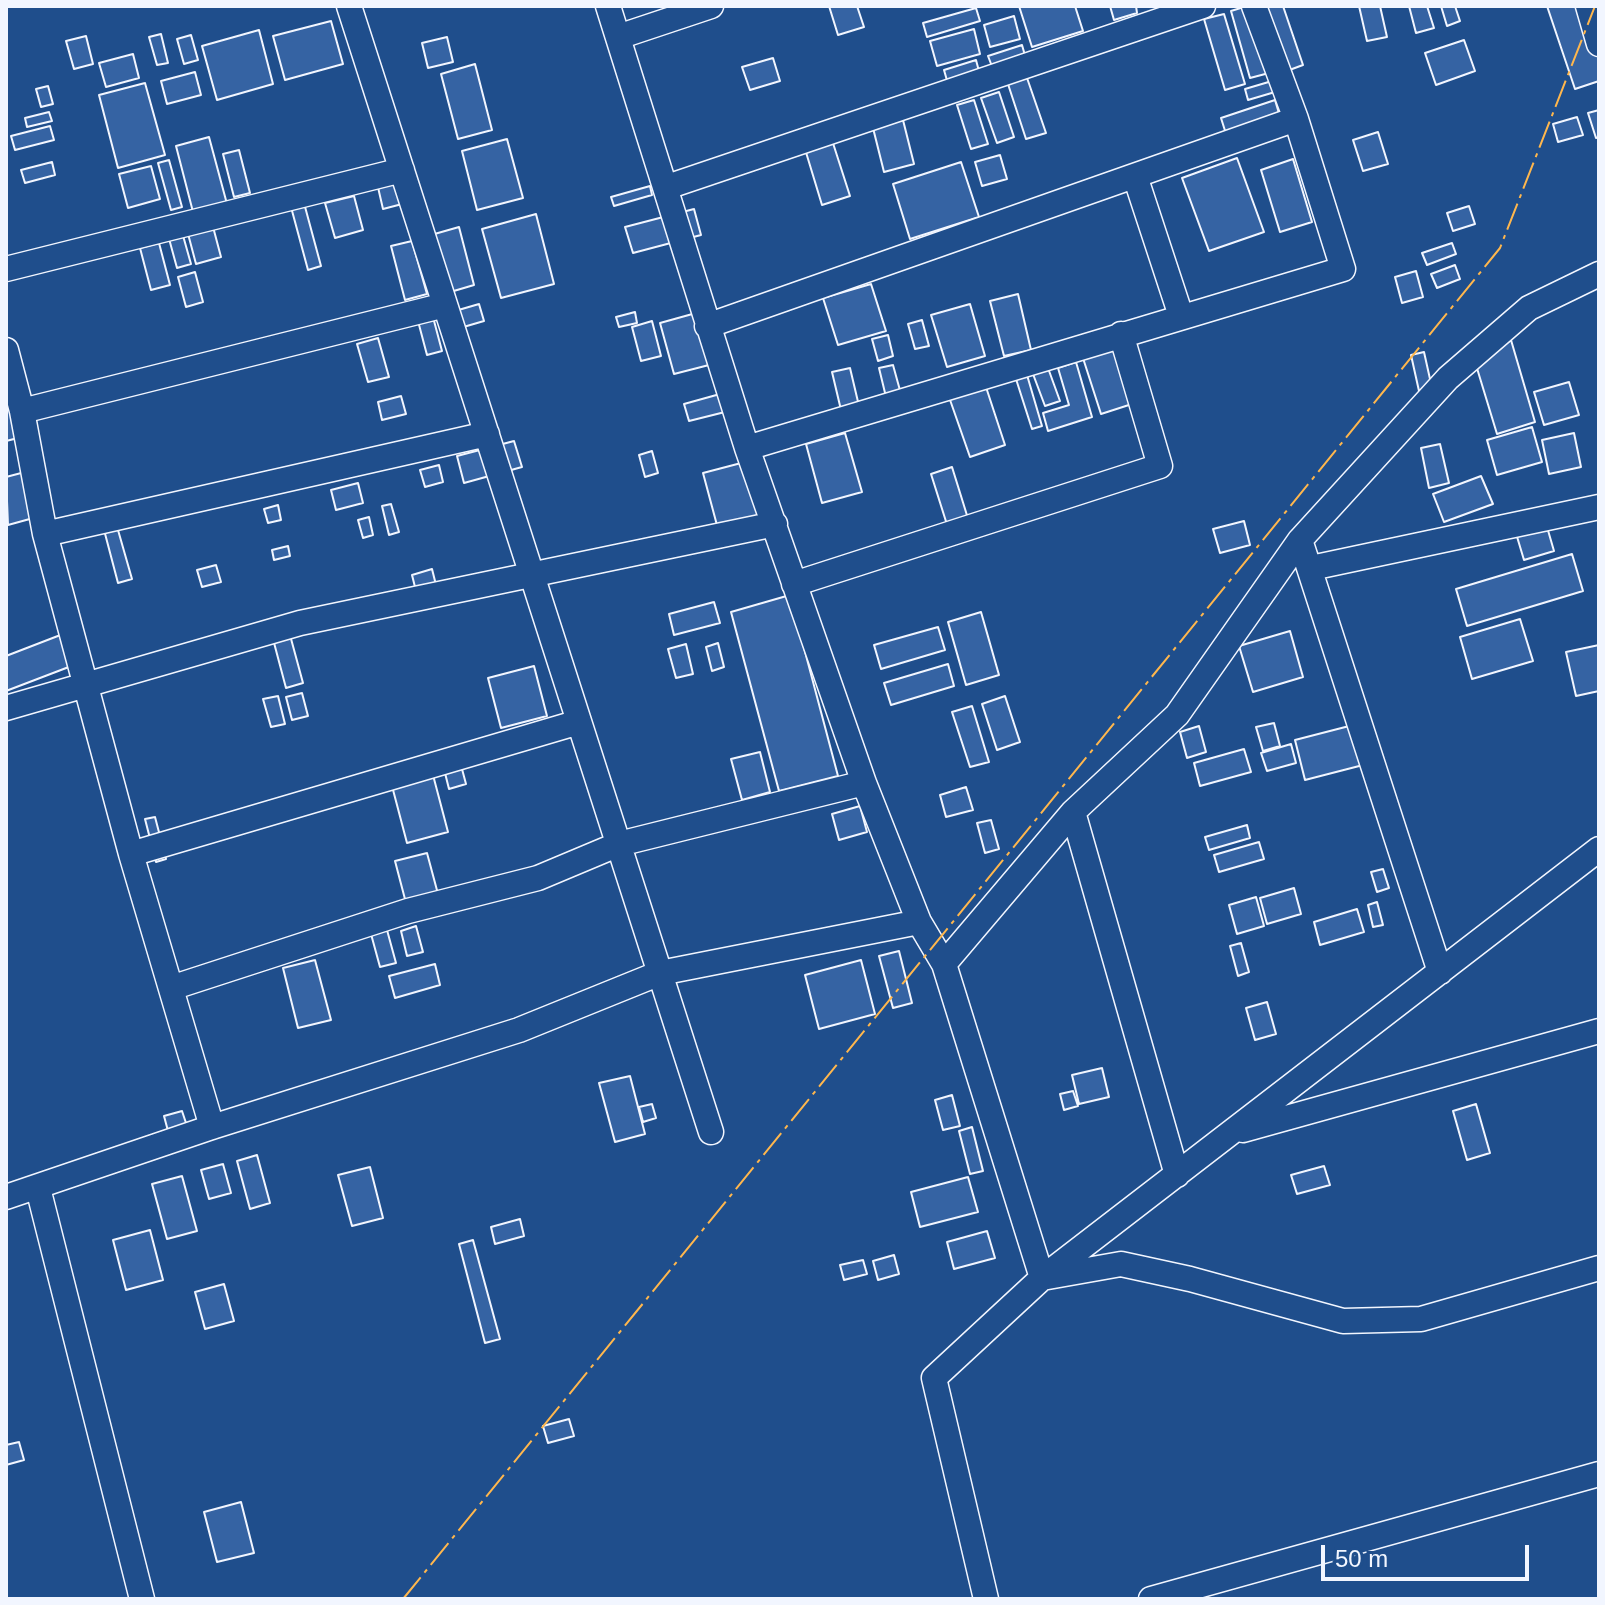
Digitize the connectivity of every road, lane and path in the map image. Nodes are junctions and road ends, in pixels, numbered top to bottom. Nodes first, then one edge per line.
1 (349, 6) edge
2 (608, 6) edge
3 (711, 6) edge
4 (1203, 6) edge
5 (1254, 6) edge
6 (1588, 6) edge
7 (618, 37) junction
8 (1599, 44) edge
9 (1296, 119) junction
10 (402, 170) junction
11 (1135, 176) junction
12 (667, 187) junction
13 (6, 269) edge
14 (1599, 274) edge
15 (445, 305) junction
16 (1181, 316) junction
17 (707, 326) junction
18 (1121, 334) junction
19 (6, 350) edge
20 (22, 411) junction
21 (487, 434) junction
22 (747, 448) junction
23 (1599, 507) edge
24 (775, 524) junction
25 (45, 534) junction
26 (1300, 540) junction
27 (1311, 568) junction
28 (531, 577) junction
29 (794, 584) junction
30 (87, 682) junction
31 (6, 708) edge
32 (579, 722) junction
33 (864, 783) junction
34 (1073, 812) junction
35 (619, 844) junction
36 (1599, 849) edge
37 (131, 854) junction
38 (919, 922) junction
39 (944, 964) junction
40 (1440, 972) junction
41 (660, 973) junction
42 (171, 988) junction
43 (1599, 1031) edge
44 (212, 1127) junction
45 (711, 1132) dead end
46 (1232, 1133) junction
47 (1177, 1175) junction
48 (38, 1188) junction
49 (6, 1197) edge
50 (1599, 1268) edge
51 (1042, 1278) junction
52 (1599, 1474) edge
53 (142, 1599) edge
54 (986, 1599) edge
55 (1151, 1599) edge

1 - 10 street
2 - 7 street
3 - 7 street
4 - 12 street
5 - 9 street
6 - 8 street
7 - 12 street
9 - 11 street
9 - 16 street
10 - 13 street
10 - 15 street
11 - 16 street
11 - 17 street
12 - 17 street
14 - 26 street
15 - 20 street
15 - 21 street
16 - 18 street
17 - 22 street
18 - 22 street
18 - 29 street
19 - 20 street
20 - 25 street
21 - 25 street
21 - 28 street
22 - 24 street
23 - 27 street
24 - 28 street
24 - 29 street
25 - 30 street
26 - 27 street
26 - 34 street
27 - 40 street
28 - 30 street
28 - 32 street
29 - 33 street
30 - 31 street
30 - 37 street
32 - 35 street
32 - 37 street
33 - 35 street
33 - 38 street
34 - 39 street
34 - 47 street
35 - 41 street
35 - 42 street
36 - 40 street
37 - 42 street
38 - 39 street
38 - 41 street
39 - 51 street
40 - 46 street
41 - 44 street
41 - 45 street
42 - 44 street
43 - 46 street
44 - 48 street
46 - 47 street
47 - 51 street
48 - 49 street
48 - 53 street
50 - 51 street
51 - 54 street
52 - 55 street

